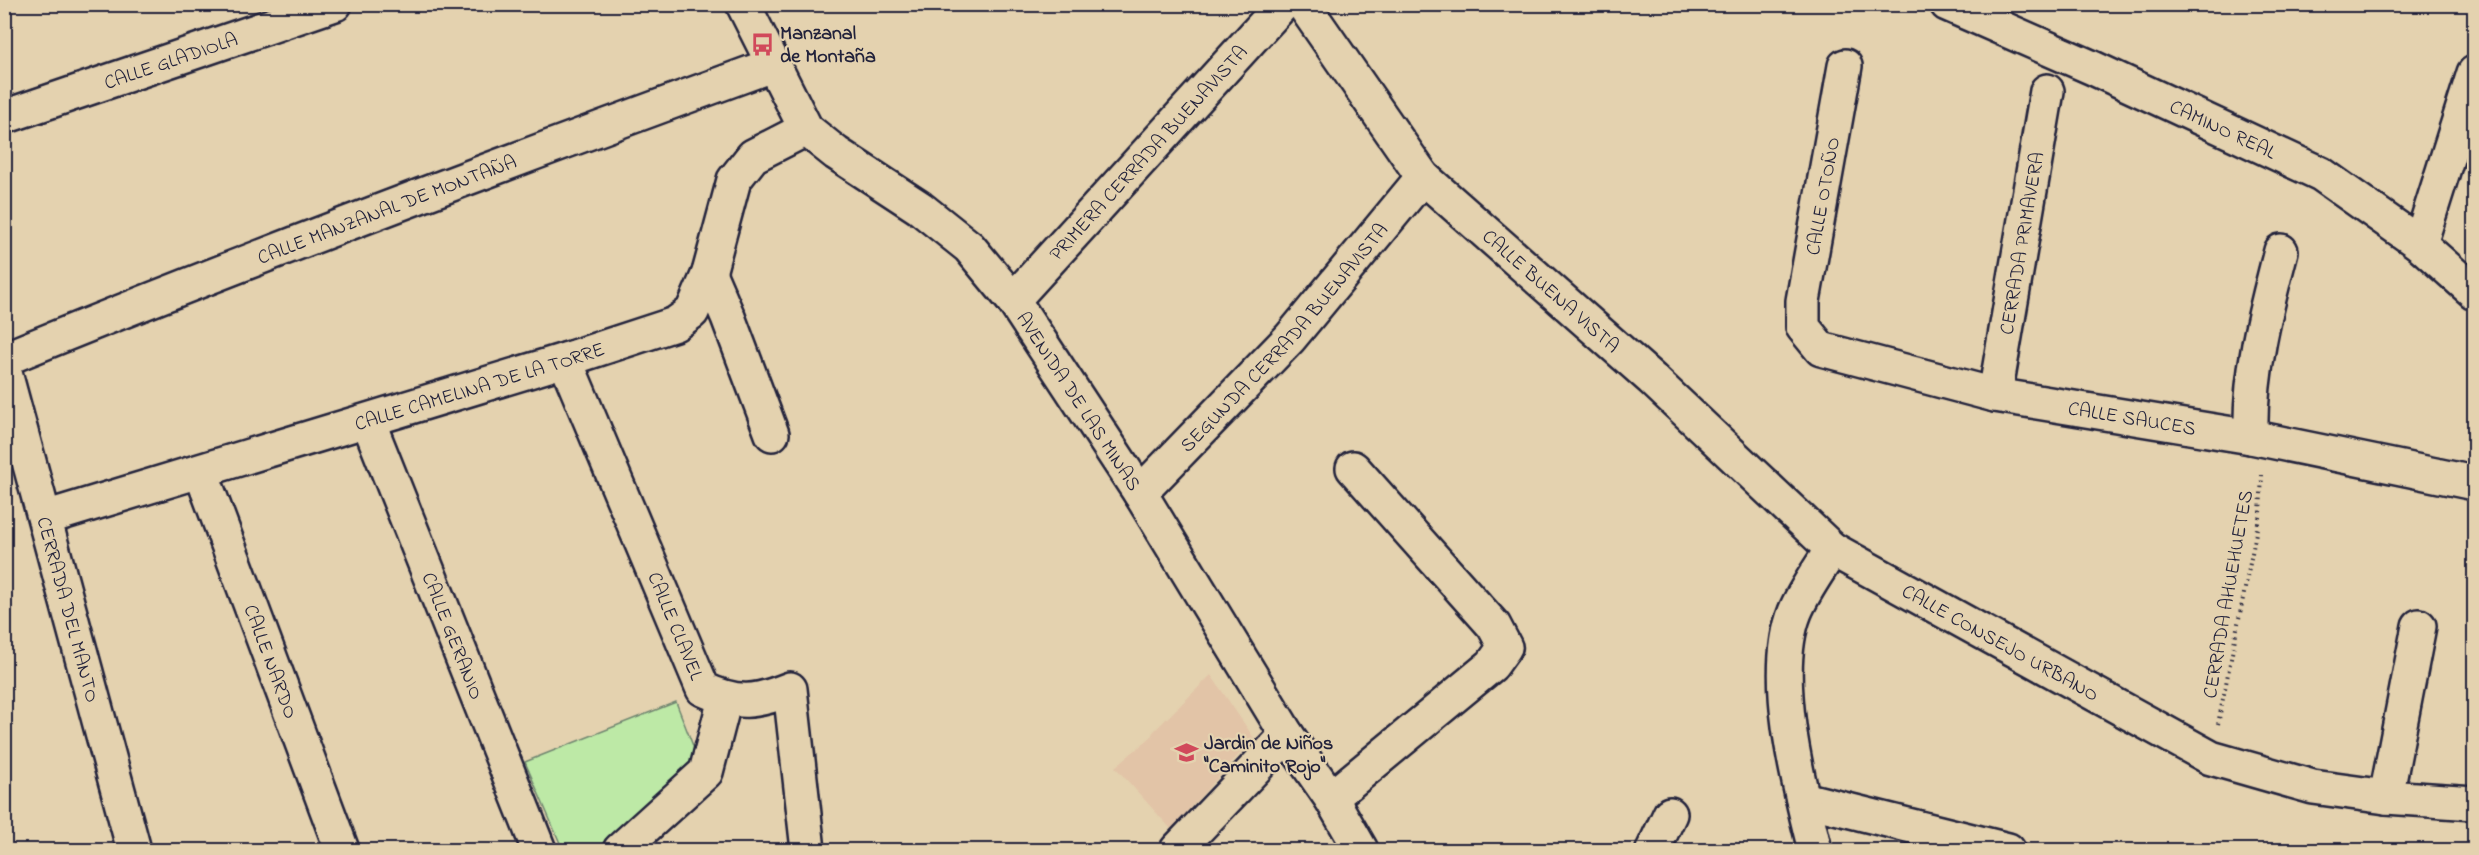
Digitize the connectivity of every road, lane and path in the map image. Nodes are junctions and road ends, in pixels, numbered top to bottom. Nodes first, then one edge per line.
1 (335, 4) edge
2 (743, 4) edge
3 (1283, 4) edge
4 (1303, 4) edge
5 (1947, 4) edge
6 (772, 65) junction
7 (1845, 66) dead end
8 (2475, 73) edge
9 (2047, 91) dead end
10 (4, 117) edge
11 (806, 129) junction
12 (1423, 177) junction
13 (2420, 244) junction
14 (2281, 251) dead end
15 (709, 273) junction
16 (2475, 292) edge
17 (1013, 300) junction
18 (1803, 327) joint
19 (4, 359) edge
20 (565, 360) junction
21 (4, 369) edge
22 (1995, 395) junction
23 (368, 421) junction
24 (772, 434) dead end
25 (2251, 437) junction
26 (1353, 468) dead end
27 (201, 472) junction
28 (2475, 483) edge
29 (1140, 493) junction
30 (45, 518) junction
31 (1832, 549) junction
32 (2419, 626) dead end
33 (725, 699) junction
34 (1287, 735) junction
35 (2211, 758) junction
36 (2386, 797) junction
37 (1331, 798) junction
38 (1803, 799) junction
39 (2475, 803) edge
40 (1670, 814) dead end
41 (134, 850) edge
42 (342, 850) edge
43 (539, 850) edge
44 (620, 850) edge
45 (808, 850) edge
46 (1177, 850) edge
47 (1361, 850) edge
48 (1653, 850) edge
49 (1815, 850) edge
50 (2008, 850) edge

1 - 10 street, CALLE GLADIOLA
2 - 6 street, AVENIDA DE LAS MINAS
3 - 17 street, PRIMERA CERRADA BUENAVISTA
4 - 12 street, CALLE BUENA VISTA
5 - 13 street, CAMINO REAL
6 - 11 street, AVENIDA DE LAS MINAS
6 - 19 street, CALLE MANZANAL DE MONTAÑA
7 - 18 street, CALLE OTOÑO
8 - 13 street
9 - 22 street, CERRADA PRIMAVERA
11 - 15 street, CALLE CAMELINA DE LA TORRE
11 - 17 street, AVENIDA DE LAS MINAS
12 - 29 street, SEGUNDA CERRADA BUENAVISTA
12 - 31 street, CALLE BUENA VISTA
13 - 16 street, CAMINO REAL
14 - 25 street
15 - 20 street, CALLE CAMELINA DE LA TORRE
15 - 24 street
17 - 29 street, AVENIDA DE LAS MINAS
18 - 22 street, CALLE SAUCES
20 - 23 street, CALLE CAMELINA DE LA TORRE
20 - 33 street, CALLE CLAVEL
21 - 30 street, CERRADA DEL MANTO
22 - 25 street, CALLE SAUCES
23 - 27 street, CALLE CAMELINA DE LA TORRE
23 - 43 street, CALLE GERANIO
25 - 28 street, CALLE SAUCES
25 - 35 path, CERRADA AHUEHUETES
26 - 37 street
27 - 30 street, CALLE CAMELINA DE LA TORRE
27 - 42 street, CALLE NARDO
29 - 34 street, AVENIDA DE LAS MINAS
30 - 41 street, CERRADA DEL MANTO
31 - 35 street, CALLE CONSEJO URBANO
31 - 38 street
32 - 36 street
33 - 44 street
33 - 45 street
34 - 37 street, AVENIDA DE LAS MINAS
34 - 46 street
35 - 36 street, CALLE CONSEJO URBANO
36 - 39 street, CALLE CONSEJO URBANO
37 - 47 street, AVENIDA DE LAS MINAS
38 - 49 street
38 - 50 street
40 - 48 street

